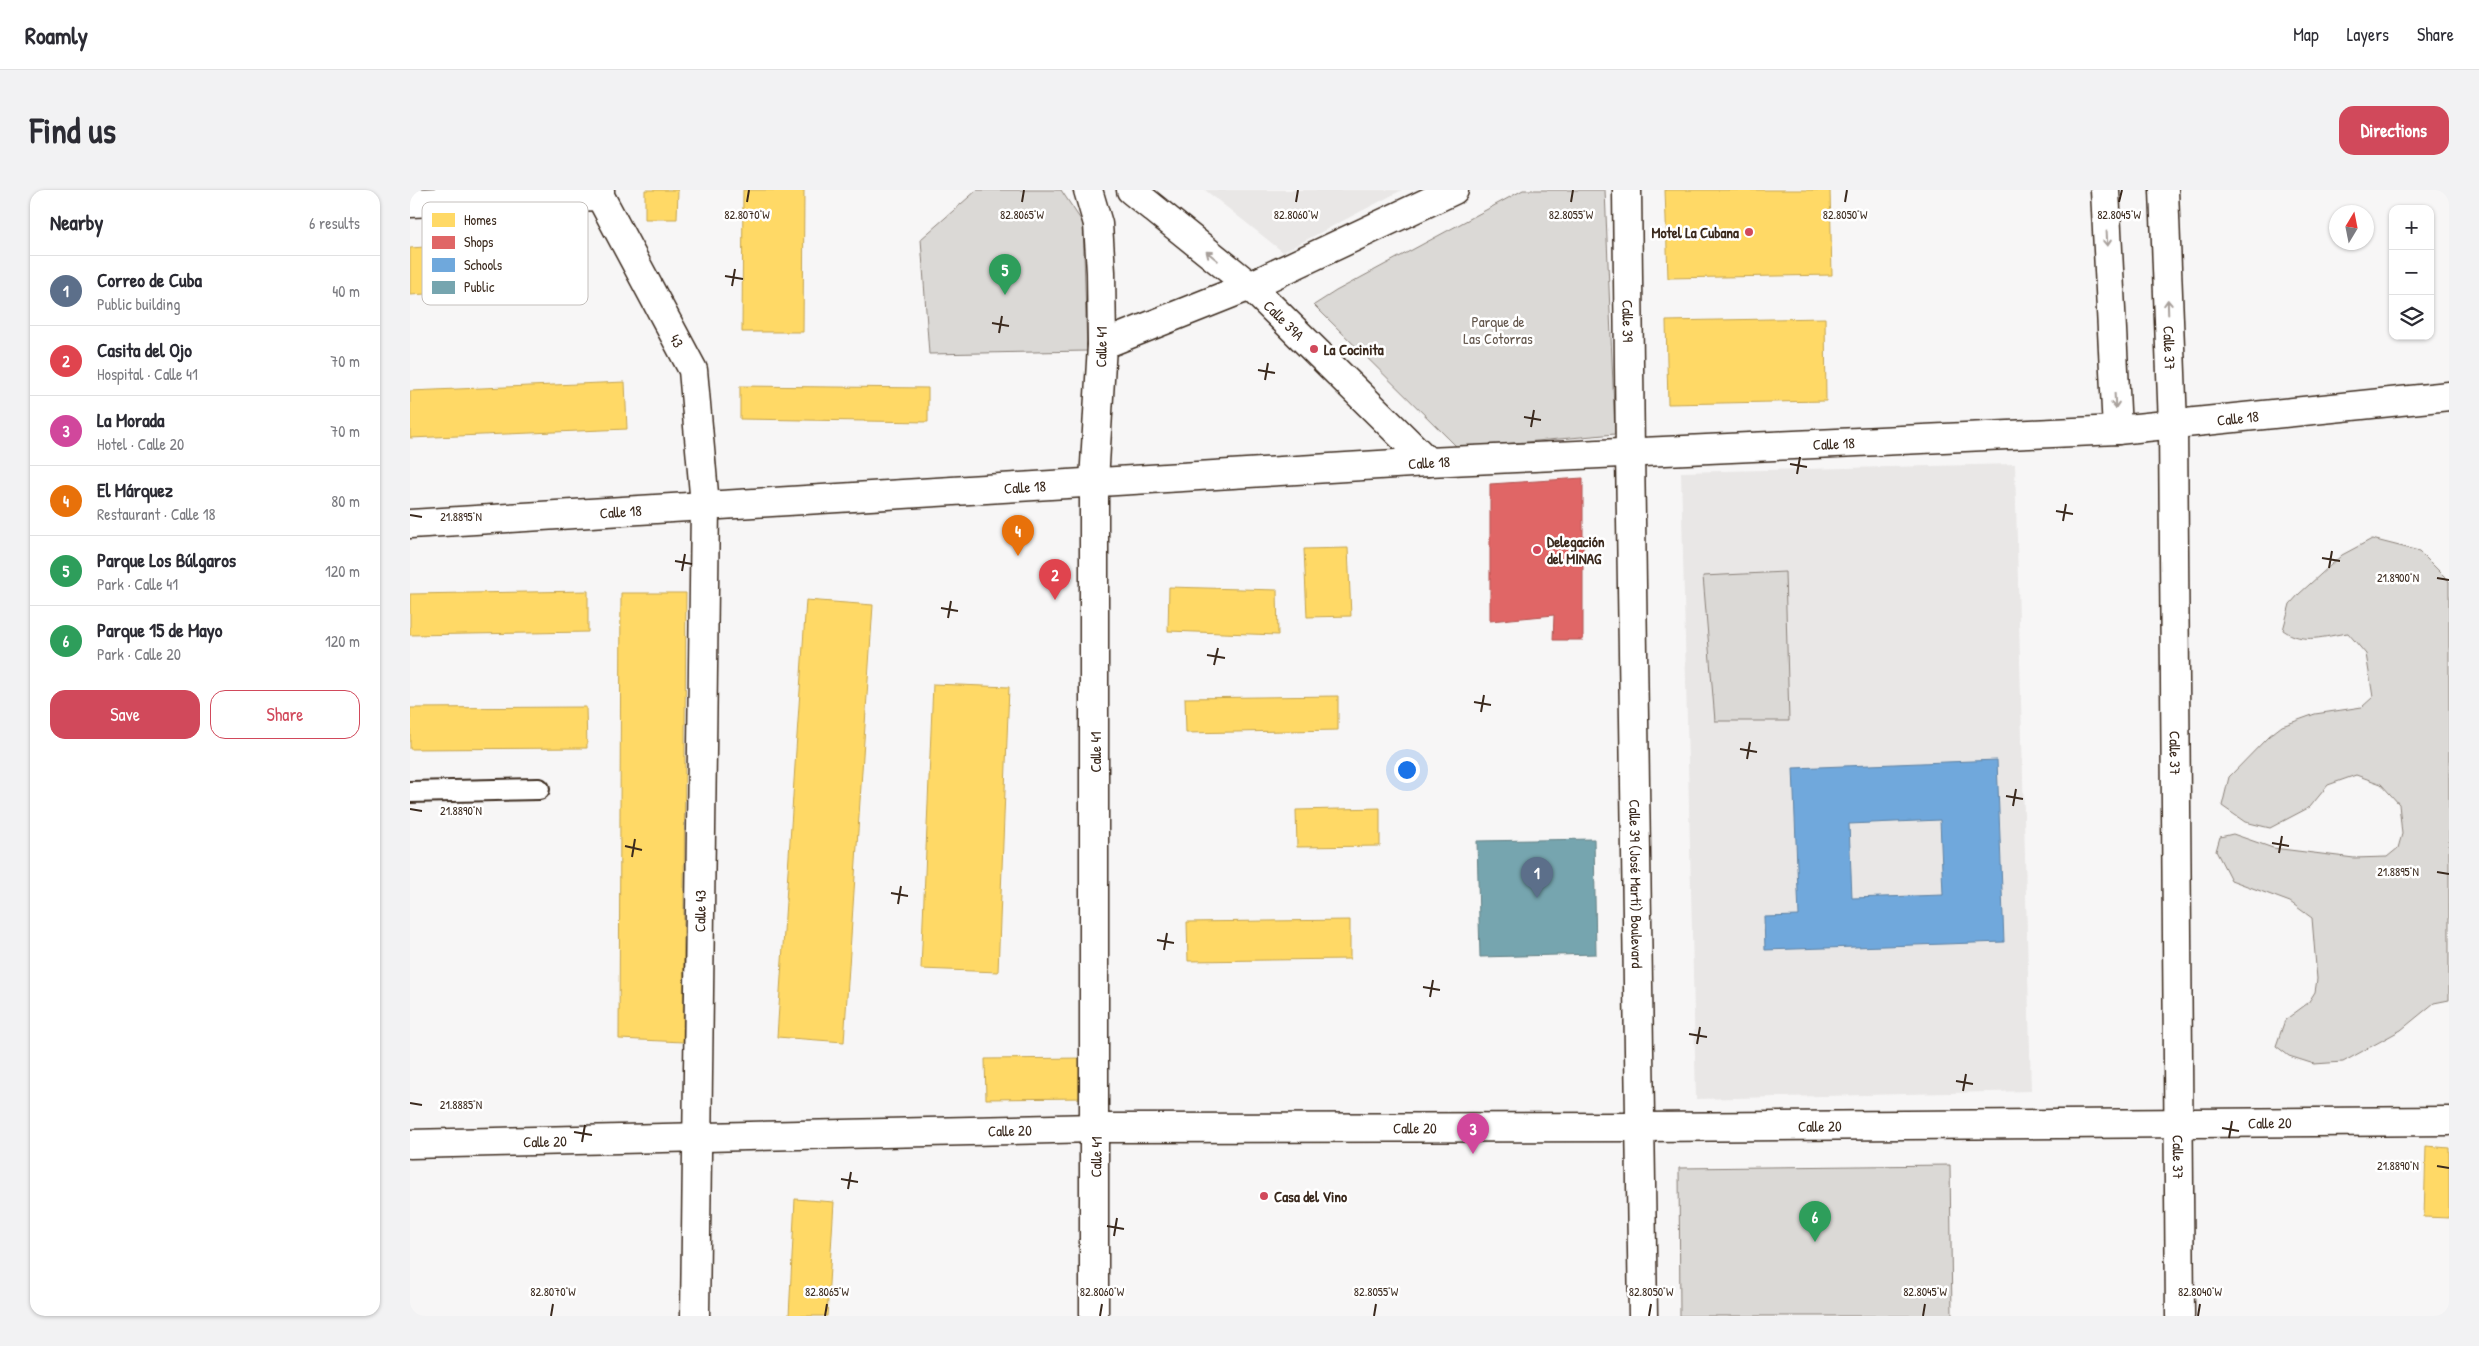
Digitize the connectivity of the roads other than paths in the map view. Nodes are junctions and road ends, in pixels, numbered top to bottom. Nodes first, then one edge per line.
1 (1088, 190) edge
2 (1131, 190) edge
3 (1454, 190) edge
4 (1627, 190) edge
5 (2105, 190) edge
6 (2164, 190) edge
7 (600, 193) edge
8 (429, 202) edge
9 (1250, 286) junction
10 (1102, 345) junction
11 (2449, 396) edge
12 (2173, 426) junction
13 (2117, 430) junction
14 (1630, 453) junction
15 (1428, 462) junction
16 (1094, 481) junction
17 (705, 506) junction
18 (410, 524) edge
19 (540, 789) dead end
20 (410, 792) edge
21 (2449, 1121) edge
22 (2178, 1123) junction
23 (1640, 1127) junction
24 (1096, 1128) junction
25 (697, 1139) junction
26 (410, 1144) edge
27 (695, 1316) edge
28 (1094, 1316) edge
29 (1643, 1316) edge
30 (2180, 1316) edge

1 - 10 street, Calle 41
9 -> 2 street, Calle 39A
3 - 9 street
4 - 14 street, Calle 39
5 -> 13 street
12 -> 6 street, Calle 37
7 - 8 street
7 - 17 street, 43
9 - 10 street
9 - 15 street, Calle 39A
10 - 16 street, Calle 41
11 - 12 street, Calle 18
12 - 13 street, Calle 18
12 - 22 street, Calle 37
13 - 14 street, Calle 18
14 - 15 street, Calle 18
14 - 23 street, Calle 39 (José Martí) Boulevard
15 - 16 street, Calle 18
16 - 17 street, Calle 18
16 - 24 street, Calle 41
17 - 18 street, Calle 18
17 - 25 street, Calle 43
19 - 20 lane
21 - 22 street, Calle 20
22 - 23 street, Calle 20
22 - 30 street, Calle 37
23 - 24 street, Calle 20
23 - 29 street, Calle 39 (José Martí) Boulevard
24 - 25 street, Calle 20
24 - 28 street, Calle 41
25 - 26 street, Calle 20
25 - 27 street, Calle 43

